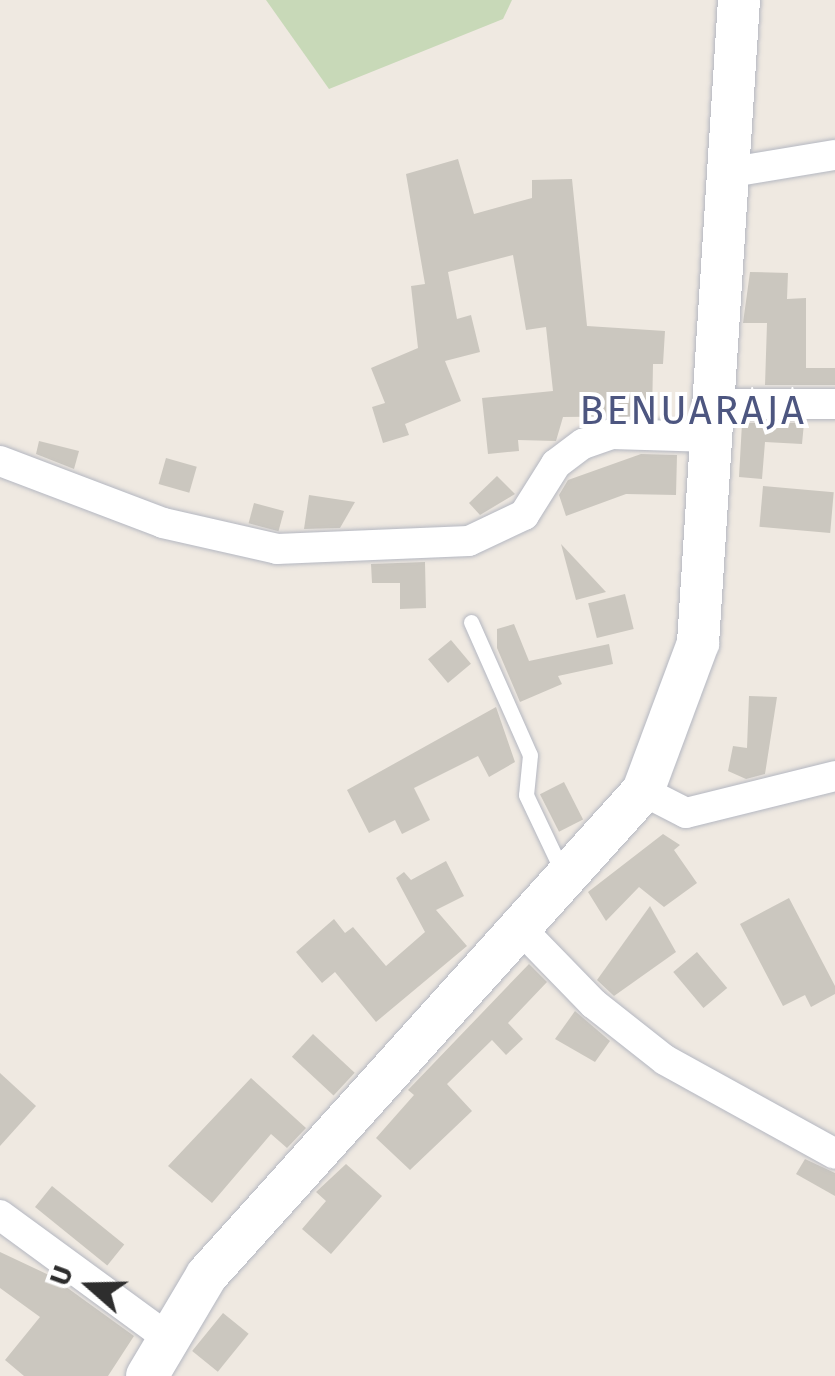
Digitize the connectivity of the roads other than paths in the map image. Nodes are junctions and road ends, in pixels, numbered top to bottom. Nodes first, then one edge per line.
1 (739, 0) edge
2 (835, 155) edge
3 (732, 172) junction
4 (835, 404) edge
5 (712, 421) junction
6 (0, 461) edge
7 (471, 622) dead end
8 (835, 776) edge
9 (643, 791) junction
10 (567, 881) junction
11 (518, 927) junction
12 (835, 1154) edge
13 (0, 1215) edge
14 (168, 1338) junction
15 (146, 1376) edge

1 - 3 main road
2 - 3 street
3 - 5 main road
4 - 5 street
5 - 6 street
5 - 9 main road
7 - 10 lane
8 - 9 street
9 - 10 main road
10 - 11 main road
11 - 12 street
11 - 14 main road
13 - 14 street
14 - 15 main road

